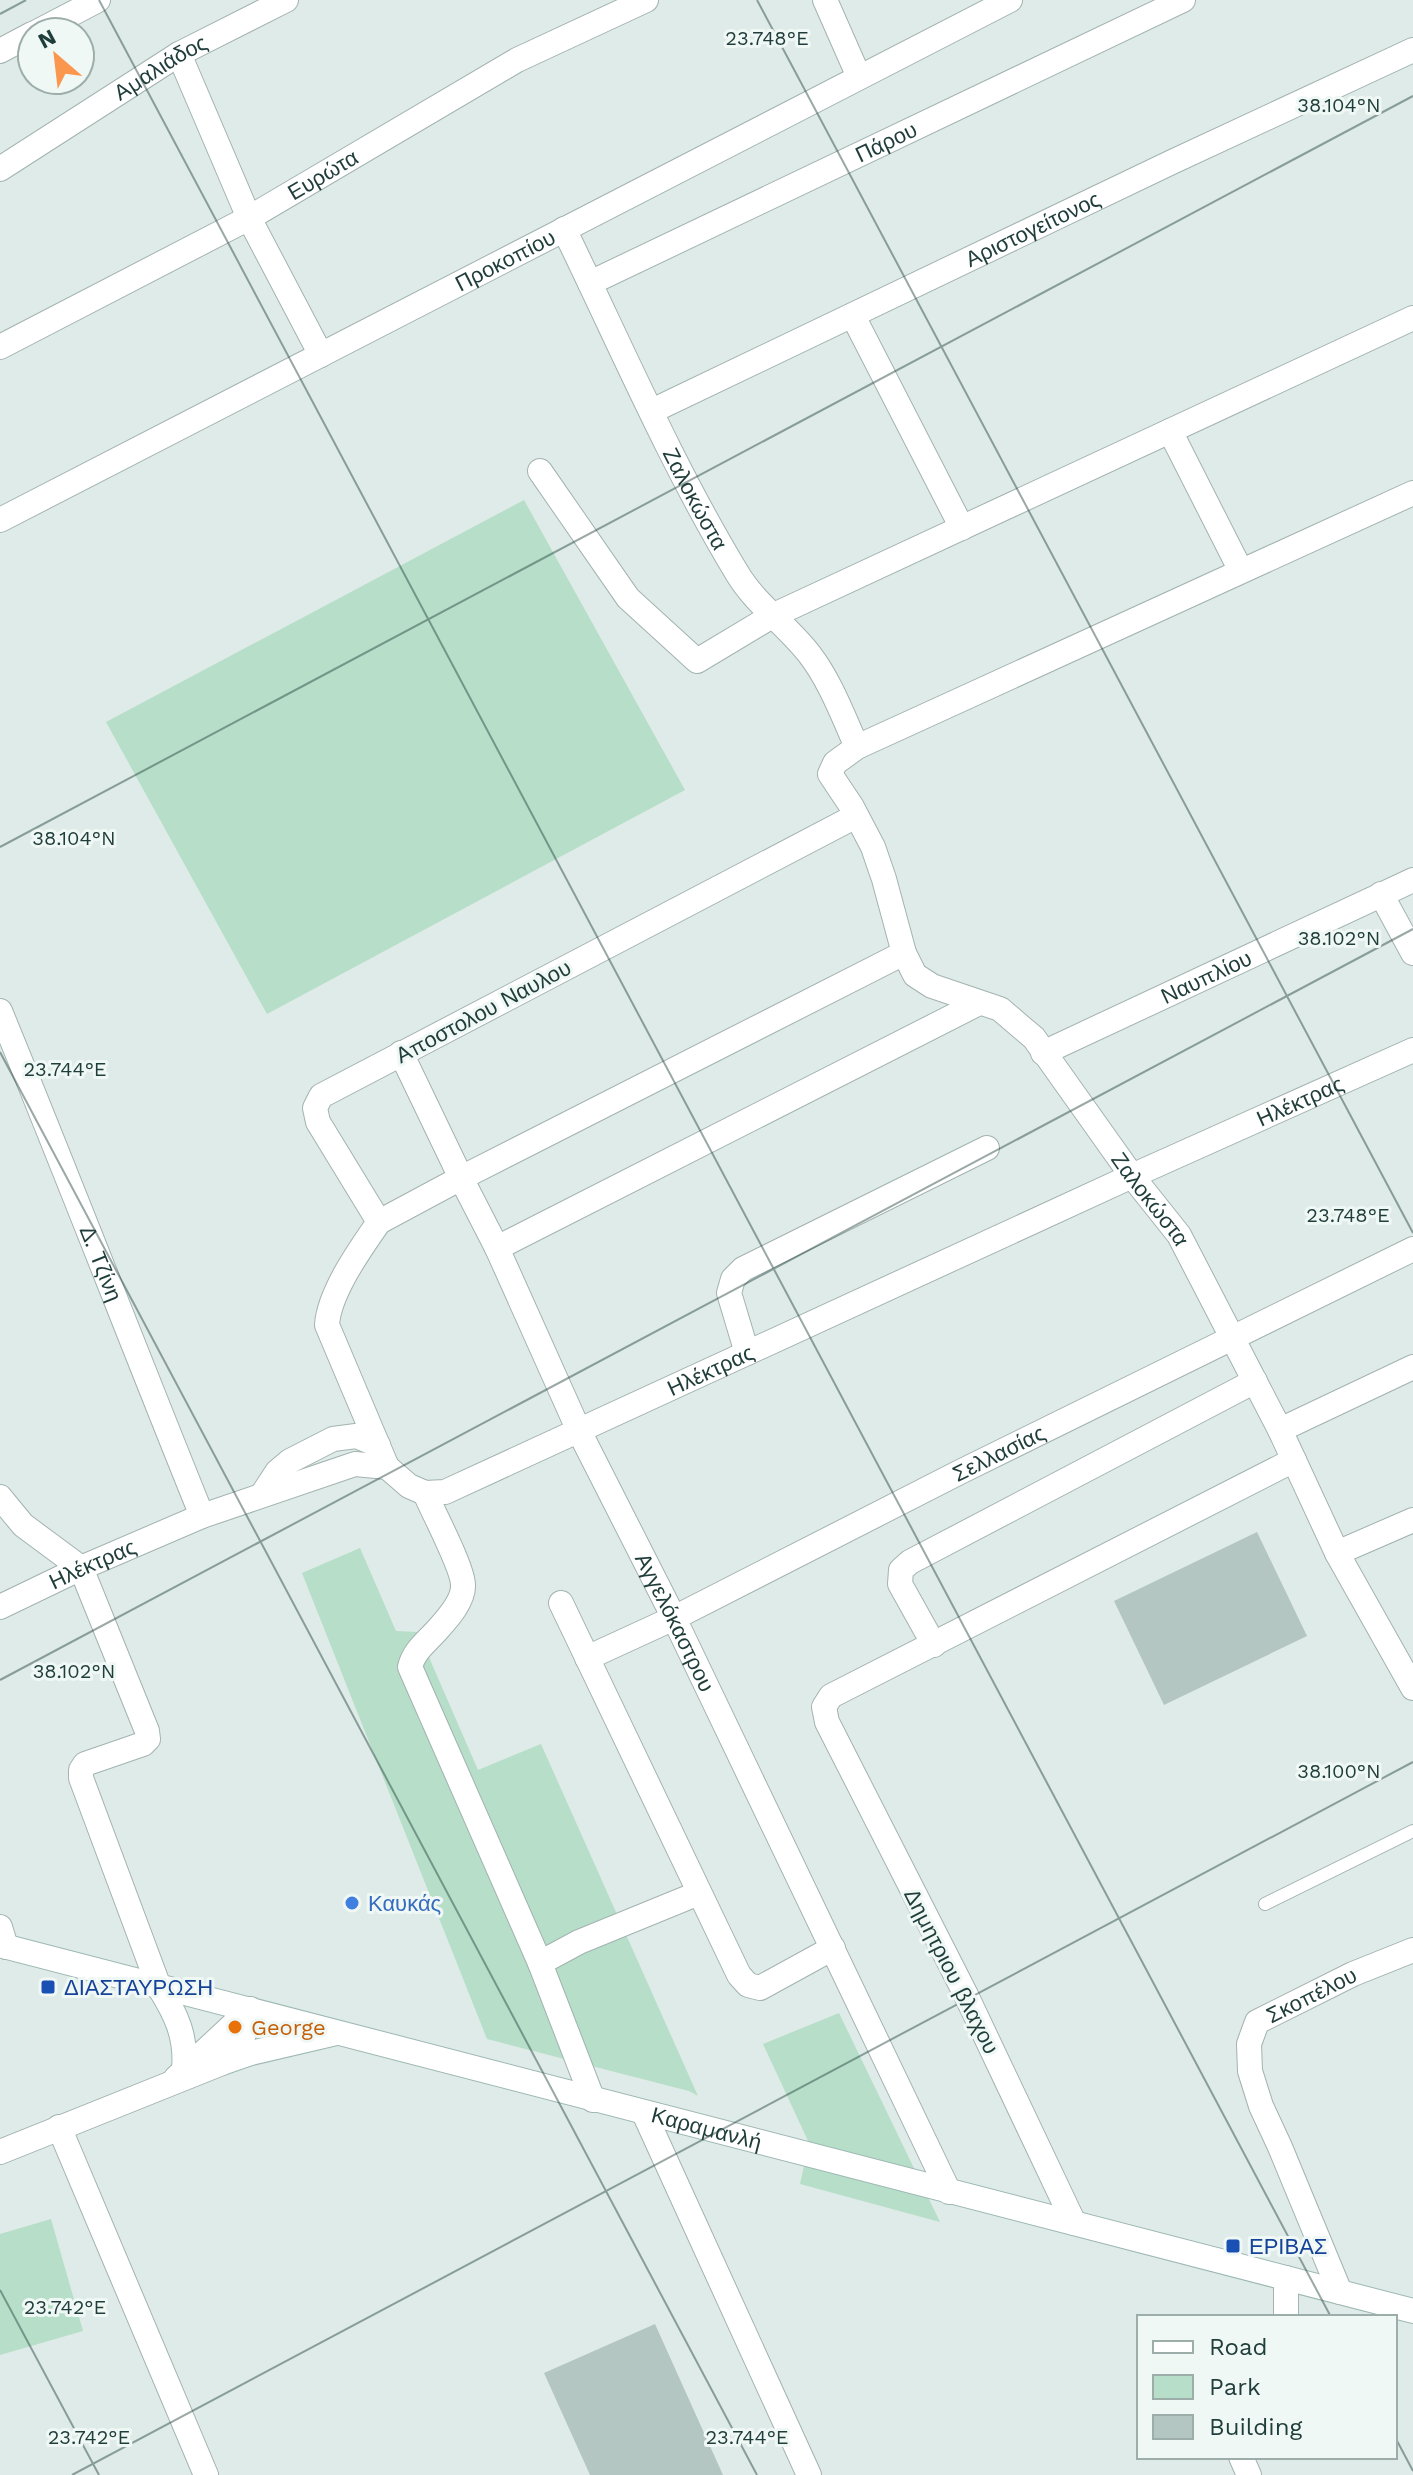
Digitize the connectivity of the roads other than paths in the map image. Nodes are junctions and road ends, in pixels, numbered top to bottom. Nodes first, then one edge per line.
1 (98, 0) edge
2 (286, 0) edge
3 (646, 0) edge
4 (825, 0) edge
5 (1010, 0) edge
6 (1183, 0) edge
7 (67, 16) edge
8 (1413, 50) edge
9 (179, 54) junction
10 (859, 77) junction
11 (0, 169) edge
12 (249, 218) junction
13 (564, 229) junction
14 (590, 283) junction
15 (853, 316) junction
16 (1413, 318) edge
17 (0, 347) edge
18 (321, 355) junction
19 (652, 411) junction
20 (1170, 431) junction
21 (540, 471) dead end
22 (1413, 493) edge
23 (0, 520) edge
24 (962, 528) junction
25 (1241, 571) junction
26 (772, 616) junction
27 (857, 747) junction
28 (856, 816) junction
29 (1413, 880) edge
30 (1381, 894) junction
31 (904, 953) junction
32 (1413, 953) edge
33 (979, 1003) junction
34 (0, 1011) edge
35 (1413, 1050) edge
36 (401, 1053) junction
37 (1043, 1053) junction
38 (987, 1148) dead end
39 (1132, 1176) junction
40 (461, 1178) junction
41 (379, 1222) junction
42 (497, 1248) junction
43 (1413, 1249) edge
44 (1232, 1336) junction
45 (747, 1353) junction
46 (1413, 1367) edge
47 (1255, 1381) junction
48 (1280, 1430) junction
49 (579, 1431) junction
50 (382, 1456) junction
51 (1294, 1460) junction
52 (425, 1493) junction
53 (0, 1497) edge
54 (202, 1516) junction
55 (1413, 1520) edge
56 (1337, 1553) junction
57 (81, 1568) junction
58 (561, 1603) dead end
59 (0, 1607) edge
60 (674, 1618) junction
61 (934, 1645) junction
62 (587, 1658) junction
63 (1413, 1688) edge
64 (1413, 1831) edge
65 (699, 1893) junction
66 (1265, 1904) dead end
67 (2, 1940) edge
68 (833, 1948) junction
69 (1413, 1950) edge
70 (540, 1963) junction
71 (159, 1987) junction
72 (250, 2009) junction
73 (340, 2032) junction
74 (222, 2063) junction
75 (178, 2076) junction
76 (593, 2100) junction
77 (644, 2113) junction
78 (59, 2127) junction
79 (0, 2152) edge
80 (949, 2192) junction
81 (1074, 2223) junction
82 (1286, 2278) junction
83 (1340, 2292) junction
84 (1413, 2311) edge
85 (1286, 2315) edge
86 (206, 2475) edge
87 (809, 2475) edge

1 - 7 street
2 - 9 street, Αμαλιάδος
3 - 12 street, Ευρώτα
4 - 10 street
5 - 10 street, Προκοπίου
6 - 14 street, Πάρου
8 - 15 street, Αριστογείτονος
9 - 11 street, Αμαλιάδος
9 - 12 street
10 - 13 street, Προκοπίου
12 - 17 street, Ευρώτα
12 - 18 street
13 - 14 street, Ζαλοκώστα
13 - 18 street, Προκοπίου
14 - 19 street, Ζαλοκώστα
15 - 19 street, Αριστογείτονος
15 - 24 street
16 - 20 street
18 - 23 street, Προκοπίου
19 - 26 street, Ζαλοκώστα
20 - 24 street
20 - 25 street
21 - 26 street
22 - 25 street
24 - 26 street
25 - 27 street
26 - 27 street, Ζαλοκώστα
27 - 28 street, Ζαλοκώστα
28 - 31 street, Ζαλοκώστα
28 - 36 street, Αποστολου Ναυλου
29 - 30 street, Ναυπλίου
30 - 32 street
30 - 37 street, Ναυπλίου
31 - 33 street, Ζαλοκώστα
31 - 40 street
33 - 37 street, Ζαλοκώστα
33 - 42 street
34 - 54 street, Δ. Τζίνη
35 - 39 street, Ηλέκτρας
36 - 40 street, Αγγελόκαστρου
36 - 41 street, Αποστολου Ναυλου
37 - 39 street, Ζαλοκώστα
38 - 45 street
39 - 44 street, Ζαλοκώστα
39 - 45 street, Ηλέκτρας
40 - 41 street
40 - 42 street, Αγγελόκαστρου
41 - 50 street
42 - 49 street, Αγγελόκαστρου
43 - 44 street, Σελλασίας
44 - 47 street, Ζαλοκώστα
44 - 60 street, Σελλασίας
45 - 49 street, Ηλέκτρας
46 - 48 street
47 - 48 street, Ζαλοκώστα
47 - 61 street
48 - 51 street, Ζαλοκώστα
49 - 52 street, Ηλέκτρας
49 - 60 street, Αγγελόκαστρου
50 - 52 street
50 - 54 street, Ηλέκτρας
51 - 56 street, Ζαλοκώστα
51 - 61 street
52 - 70 street
53 - 57 street
54 - 57 street, Ηλέκτρας
55 - 56 street
56 - 63 street, Ζαλοκώστα
57 - 59 street, Ηλέκτρας
57 - 71 street
58 - 62 street
60 - 62 street, Σελλασίας
60 - 68 street, Αγγελόκαστρου
61 - 81 street, Δημητριου βλαχου
62 - 65 street
64 - 66 lane
65 - 68 street
65 - 70 street
67 - 71 street, Καραμανλή
68 - 80 street, Αγγελόκαστρου
69 - 83 street, Σκοπέλου
70 - 76 street
71 - 72 street, Καραμανλή
71 - 75 street
72 - 73 street, Καραμανλή
72 - 74 street
72 - 75 street
73 - 74 street
73 - 76 street, Καραμανλή
74 - 75 street
75 - 78 street
76 - 77 street, Καραμανλή
77 - 80 street, Καραμανλή
77 - 87 street
78 - 79 street
78 - 86 street
80 - 81 street, Καραμανλή
81 - 82 street, Καραμανλή
82 - 83 street, Καραμανλή
82 - 85 street
83 - 84 street, Καραμανλή

